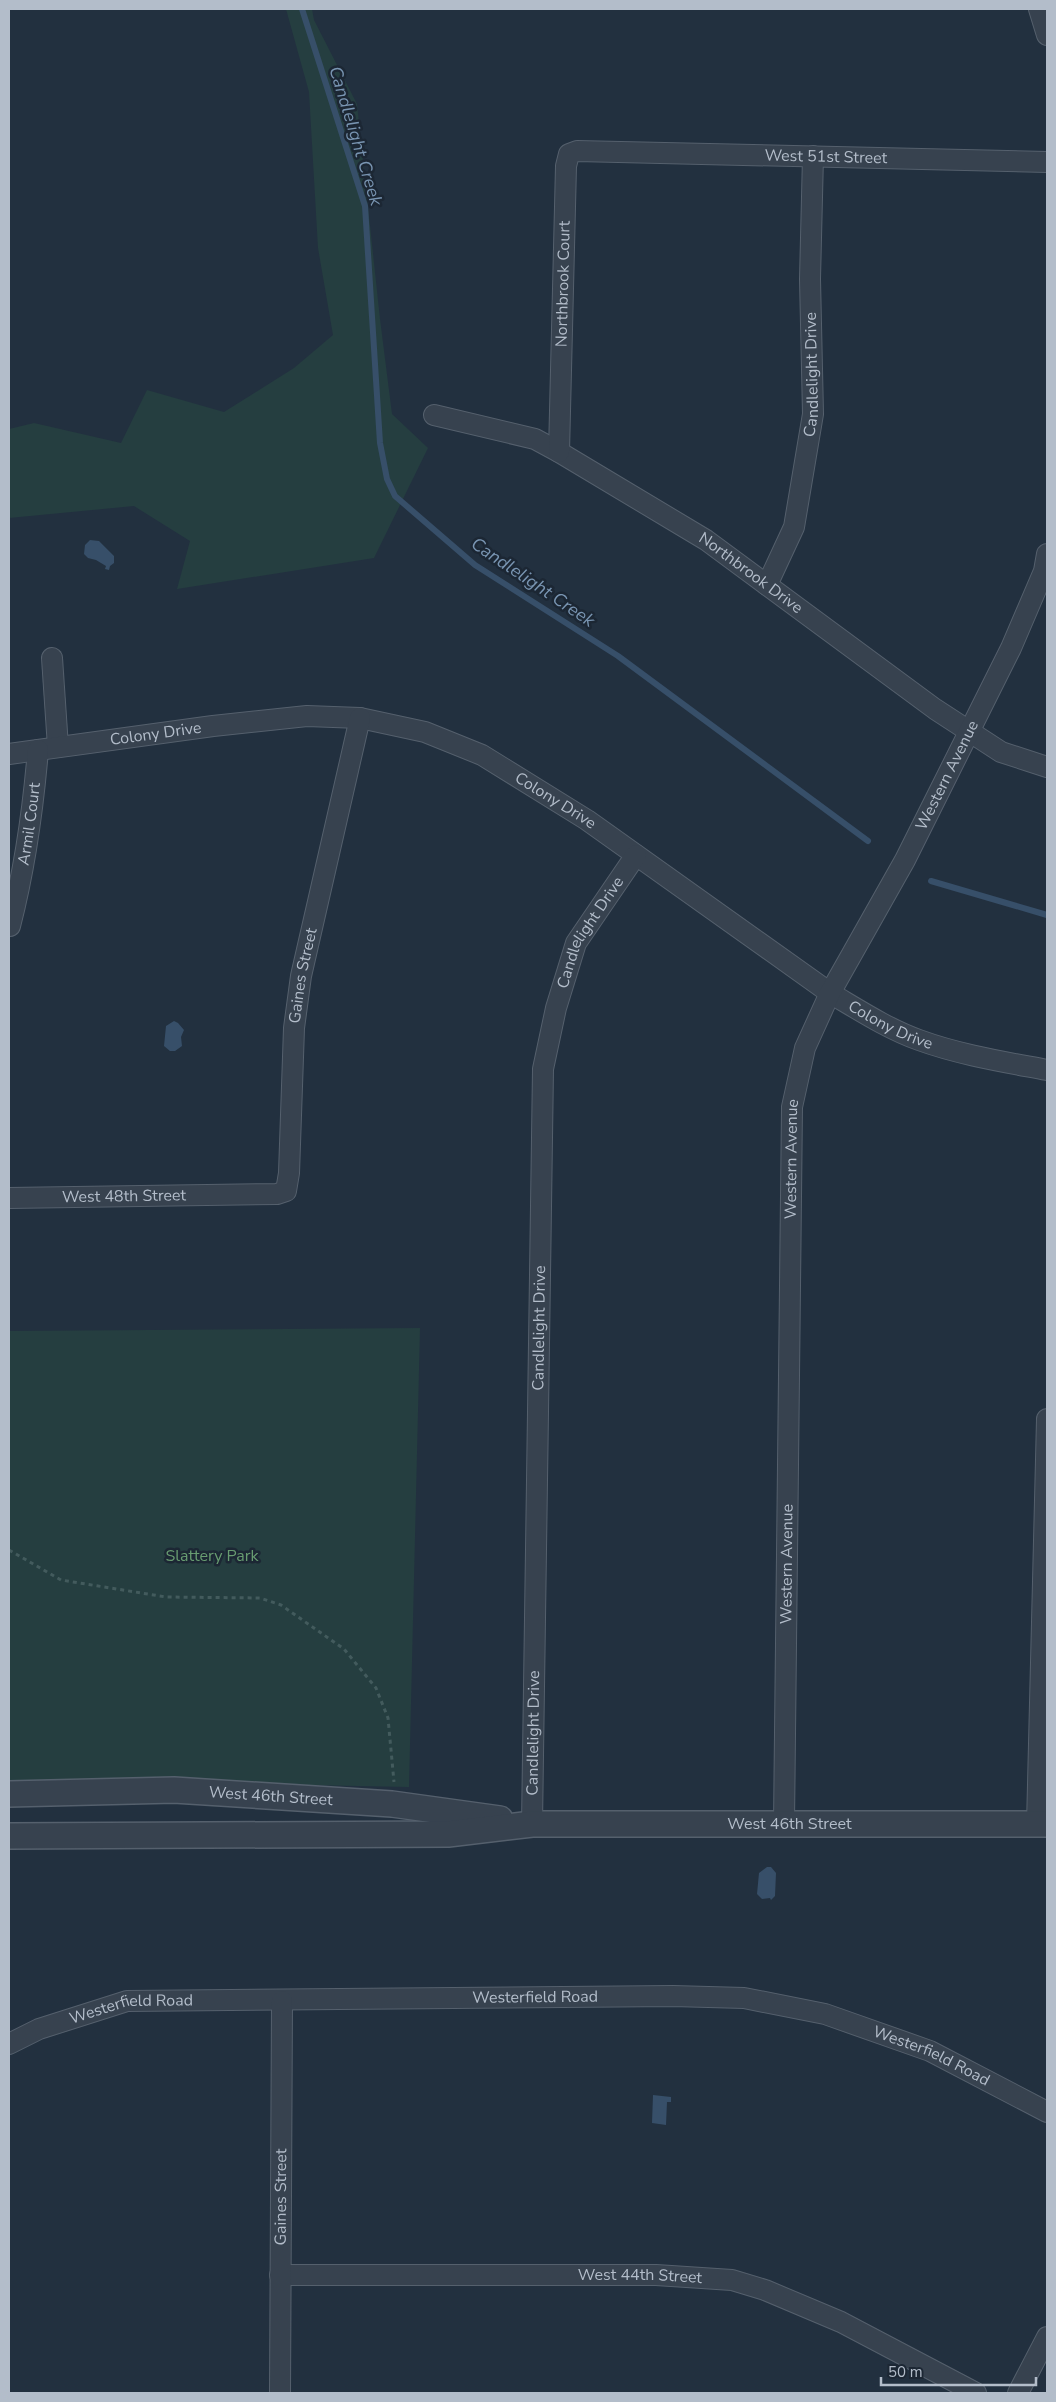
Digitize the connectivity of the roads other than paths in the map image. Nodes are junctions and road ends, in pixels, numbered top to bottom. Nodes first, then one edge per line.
1 (1039, 9) edge
2 (1047, 35) edge
3 (605, 152) joint
4 (813, 156) junction
5 (1047, 162) edge
6 (434, 415) dead end
7 (559, 452) junction
8 (1047, 554) edge
9 (767, 585) junction
10 (52, 658) dead end
11 (360, 718) junction
12 (969, 732) junction
13 (58, 747) junction
14 (38, 750) junction
15 (9, 754) edge
16 (1047, 767) edge
17 (636, 854) junction
18 (10, 926) dead end
19 (830, 993) junction
20 (1047, 1070) edge
21 (239, 1195) joint
22 (9, 1198) edge
23 (1047, 1419) edge
24 (9, 1794) edge
25 (784, 1823) junction
26 (532, 1824) junction
27 (1042, 1824) edge
28 (9, 1836) edge
29 (282, 2001) junction
30 (9, 2044) edge
31 (1047, 2112) edge
32 (280, 2275) junction
33 (1047, 2338) edge
34 (280, 2393) edge
35 (976, 2393) edge
36 (1018, 2393) edge

1 - 2 street
3 - 4 street, West 51st Street
3 - 7 street, Northbrook Court
4 - 5 street, West 51st Street
4 - 9 street, Candlelight Drive
6 - 7 street, Northbrook Drive
7 - 9 street, Northbrook Drive
8 - 12 street, Western Avenue
9 - 12 street, Northbrook Drive
10 - 13 street
11 - 13 street, Colony Drive
11 - 17 street, Colony Drive
11 - 21 street, Gaines Street
12 - 16 street, Northbrook Drive
12 - 19 street, Western Avenue
13 - 14 street, Colony Drive
14 - 15 street, Colony Drive
14 - 18 street, Armil Court
17 - 19 street, Colony Drive
17 - 26 street, Candlelight Drive
19 - 20 street, Colony Drive
19 - 25 street, Western Avenue
21 - 22 street, West 48th Street
23 - 27 street
24 - 26 street, West 46th Street
25 - 26 street, West 46th Street
25 - 27 street, West 46th Street
26 - 28 street, West 46th Street
29 - 30 street, Westerfield Road
29 - 31 street, Westerfield Road
29 - 32 street, Gaines Street
32 - 34 street, Gaines Street
32 - 35 street, West 44th Street
33 - 36 street

